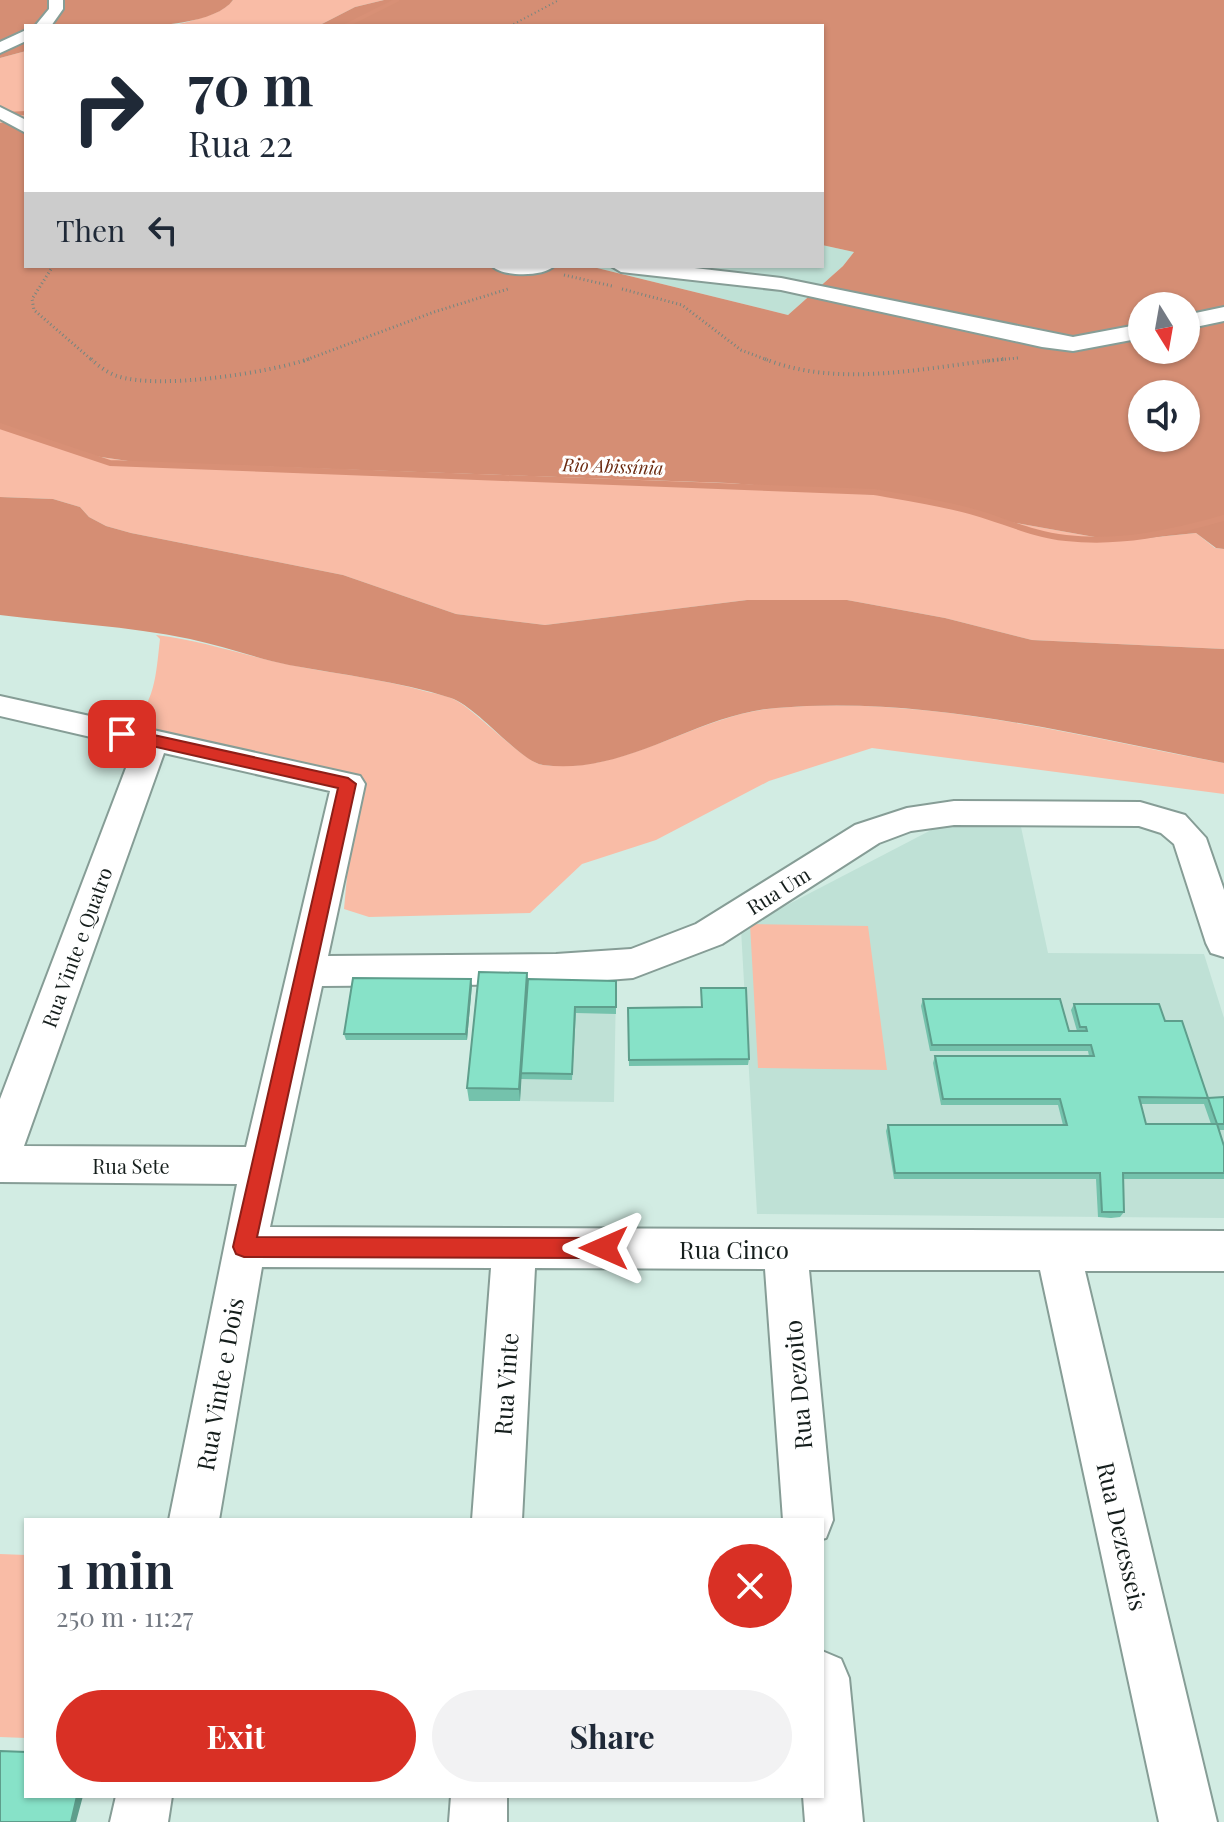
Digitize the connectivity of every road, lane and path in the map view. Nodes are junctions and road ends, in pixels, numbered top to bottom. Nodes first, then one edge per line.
1 (56, 0) edge
2 (559, 0) edge
3 (45, 24) edge
4 (514, 24) edge
5 (24, 36) edge
6 (0, 48) edge
7 (0, 112) edge
8 (24, 127) edge
9 (52, 268) edge
10 (639, 268) edge
11 (551, 272) edge
12 (515, 273) edge
13 (569, 276) junction
14 (1224, 314) edge
15 (1200, 319) edge
16 (1128, 334) edge
17 (1073, 344) junction
18 (0, 706) edge
19 (152, 741) junction
20 (1209, 862) edge
21 (1224, 943) edge
22 (305, 971) junction
23 (0, 1154) edge
24 (0, 1164) edge
25 (262, 1166) junction
26 (244, 1247) junction
27 (514, 1248) junction
28 (785, 1249) junction
29 (1058, 1250) junction
30 (1224, 1251) edge
31 (194, 1518) edge
32 (497, 1518) edge
33 (808, 1518) edge
34 (824, 1702) edge
35 (144, 1798) edge
36 (479, 1798) edge
37 (139, 1822) edge
38 (478, 1822) edge
39 (834, 1822) edge
40 (1188, 1822) edge

1 - 3 street
2 - 4 path
5 - 6 street
7 - 8 street
9 - 12 path
10 - 17 street
11 - 12 street
11 - 13 path
12 - 13 path
13 - 17 path
14 - 15 street
16 - 17 street
18 - 19 street
19 - 22 street, Rua Vinte e Dois
19 - 23 street, Rua Vinte e Quatro
20 - 21 street, Rua Um
20 - 22 street, Rua Um
22 - 25 street, Rua Vinte e Dois
24 - 25 street, Rua Sete
25 - 26 street, Rua Vinte e Dois
26 - 27 street, Rua Cinco
26 - 31 street, Rua Vinte e Dois
27 - 28 street, Rua Cinco
27 - 32 street, Rua Vinte
28 - 29 street, Rua Cinco
28 - 33 street, Rua Dezoito
29 - 30 street, Rua Cinco
29 - 40 street, Rua Dezesseis
34 - 39 street
35 - 37 street
36 - 38 street

